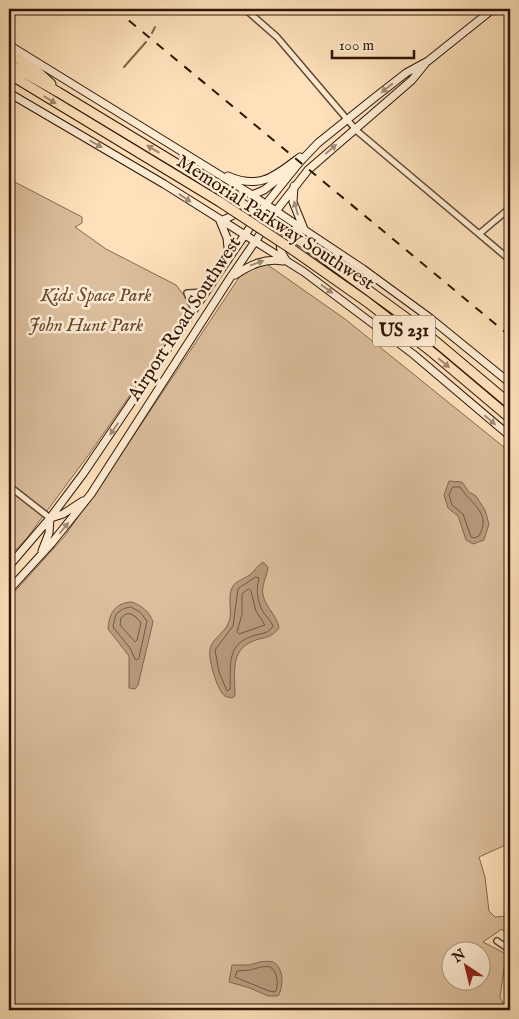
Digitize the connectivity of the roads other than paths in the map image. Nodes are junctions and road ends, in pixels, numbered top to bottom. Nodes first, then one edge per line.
1 (245, 9) edge
2 (493, 9) edge
3 (9, 44) edge
4 (9, 52) edge
5 (428, 61) junction
6 (9, 64) edge
7 (10, 76) edge
8 (58, 92) junction
9 (9, 93) edge
10 (346, 121) junction
11 (355, 129) junction
12 (318, 143) junction
13 (300, 163) junction
14 (202, 165) junction
15 (294, 186) junction
16 (242, 189) junction
17 (252, 195) junction
18 (266, 204) junction
19 (510, 208) edge
20 (276, 211) junction
21 (220, 220) junction
22 (304, 230) junction
23 (479, 234) junction
24 (246, 235) junction
25 (256, 242) junction
26 (229, 258) junction
27 (510, 260) edge
28 (287, 262) junction
29 (230, 278) junction
30 (206, 292) junction
31 (194, 310) junction
32 (510, 383) edge
33 (510, 404) edge
34 (508, 417) edge
35 (510, 436) edge
36 (9, 486) edge
37 (91, 494) junction
38 (50, 518) junction
39 (38, 559) junction
40 (9, 566) edge
41 (9, 590) edge
42 (497, 941) dead end
43 (510, 950) edge

1 - 10 street
2 - 5 main road, Airport Road Southwest
3 - 14 main road
4 - 8 highway
5 -> 10 main road, Airport Road Southwest
5 - 11 main road, Airport Road Southwest
6 - 8 highway, Memorial Parkway Southwest / US 231
7 -> 34 highway, Memorial Parkway Southwest / US 231, bridge
33 -> 8 highway, Memorial Parkway Southwest / US 231, bridge
9 -> 21 main road
10 - 11 street
10 - 12 main road, Airport Road Southwest
15 -> 11 main road, Airport Road Southwest
11 - 23 street
12 - 13 main road, Airport Road Southwest
12 - 14 main road
13 - 17 main road
13 - 18 main road, Airport Road Southwest
14 - 16 main road
15 - 20 main road, Airport Road Southwest
22 -> 15 main road
16 - 17 main road
16 - 21 main road
17 - 18 main road
18 - 20 main road
18 - 24 main road, Airport Road Southwest
19 - 23 street
20 - 22 main road
20 - 25 main road, Airport Road Southwest
21 - 24 main road
21 - 26 main road
22 - 28 main road
22 - 32 main road
23 - 27 street
24 - 25 main road
24 - 26 main road, Airport Road Southwest
25 - 28 main road
25 - 29 main road, Airport Road Southwest
26 - 30 main road, Airport Road Southwest
29 -> 28 main road
28 -> 35 main road
29 - 37 main road, Airport Road Southwest
30 - 31 main road, Airport Road Southwest
30 - 31 street, Airport Road Southwest
31 -> 38 main road, Airport Road Southwest
36 - 38 street
37 - 38 main road
39 -> 37 main road, Airport Road Southwest
38 - 39 main road
38 - 40 main road, Airport Road Southwest
39 - 41 main road, Airport Road Southwest
42 - 43 street

